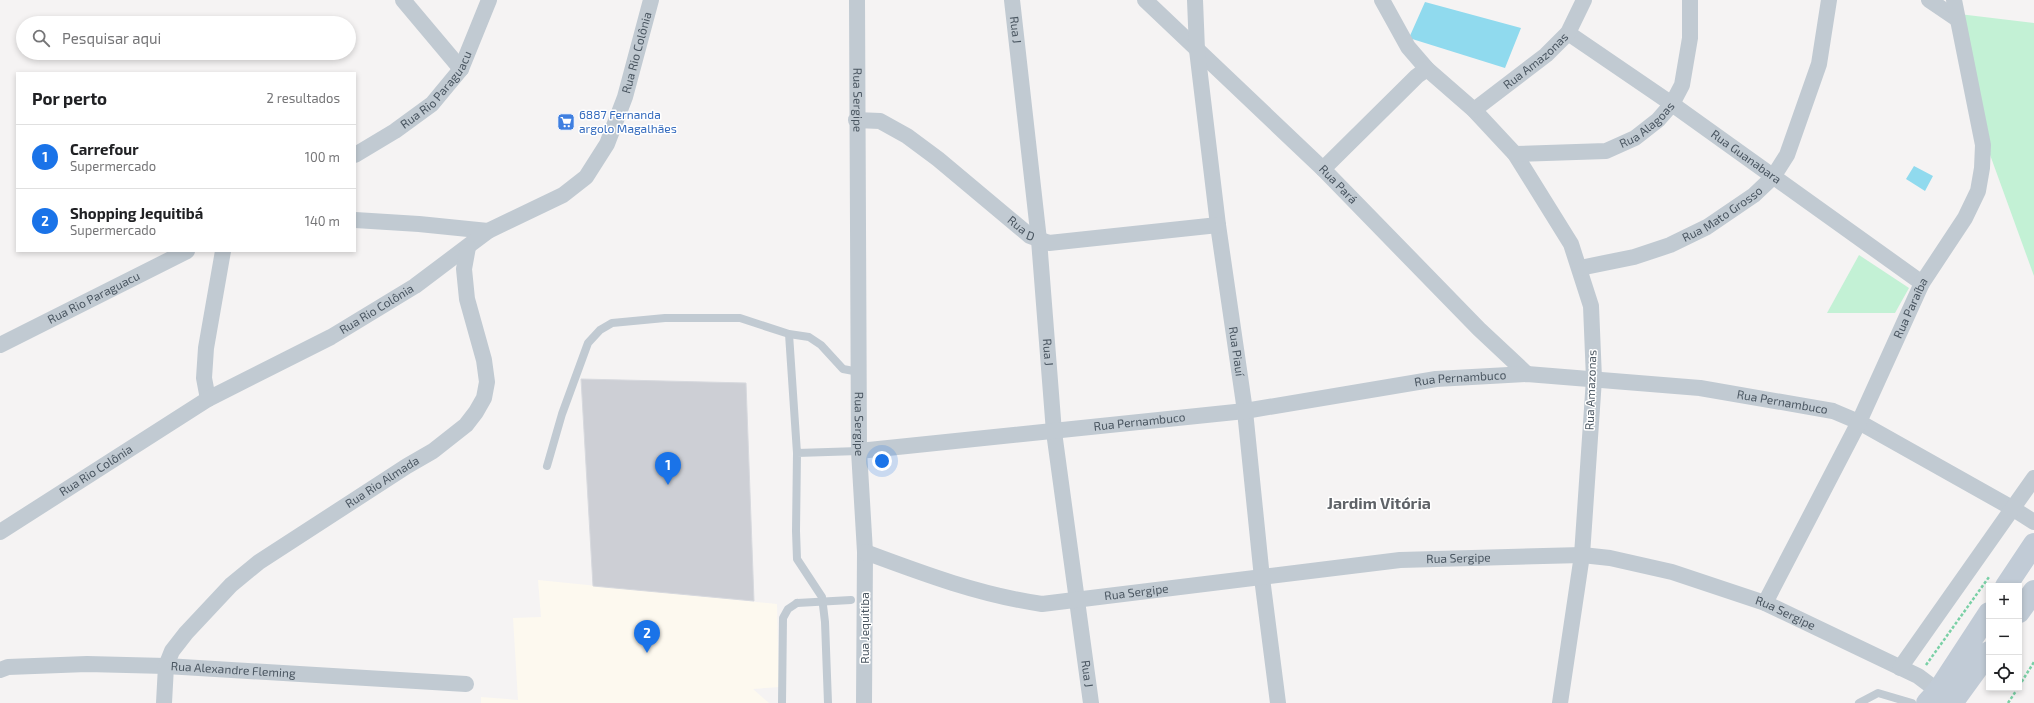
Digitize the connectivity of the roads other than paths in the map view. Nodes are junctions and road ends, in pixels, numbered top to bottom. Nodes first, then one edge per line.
1 (403, 0) edge
2 (489, 0) edge
3 (651, 0) edge
4 (857, 0) edge
5 (1012, 0) edge
6 (1145, 0) edge
7 (1195, 0) edge
8 (1382, 0) edge
9 (1584, 0) edge
10 (1690, 0) edge
11 (1829, 0) edge
12 (1929, 0) edge
13 (1954, 0) edge
14 (1957, 19) junction
15 (1568, 32) junction
16 (1197, 50) junction
17 (1427, 69) junction
18 (461, 70) junction
19 (1672, 104) junction
20 (1474, 110) junction
21 (856, 120) junction
22 (356, 154) edge
23 (1515, 154) junction
24 (1323, 169) junction
25 (1773, 177) junction
26 (356, 220) edge
27 (1218, 225) junction
28 (488, 230) junction
29 (1039, 240) junction
30 (468, 247) junction
31 (185, 252) edge
32 (223, 252) edge
33 (1580, 268) junction
34 (1922, 283) junction
35 (789, 334) junction
36 (0, 345) edge
37 (859, 372) junction
38 (1527, 374) junction
39 (1594, 379) junction
40 (208, 399) junction
41 (1245, 411) junction
42 (1859, 422) junction
43 (1054, 432) junction
44 (859, 451) junction
45 (797, 453) junction
46 (547, 466) dead end
47 (2034, 478) edge
48 (2012, 508) junction
49 (2034, 522) edge
50 (0, 532) edge
51 (2034, 544) edge
52 (865, 552) junction
53 (1582, 555) junction
54 (1262, 578) junction
55 (1998, 581) edge
56 (2034, 591) edge
57 (858, 600) junction
58 (1078, 601) junction
59 (1764, 603) junction
60 (2022, 608) edge
61 (1986, 617) edge
62 (1986, 655) edge
63 (166, 666) junction
64 (1900, 668) junction
65 (0, 670) edge
66 (466, 684) dead end
67 (1939, 699) edge
68 (164, 703) edge
69 (782, 703) edge
70 (828, 703) edge
71 (864, 703) edge
72 (1091, 703) edge
73 (1278, 703) edge
74 (1560, 703) edge
75 (1859, 703) edge
76 (1912, 703) edge

1 - 18 street
2 - 18 street, Rua Rio Paraguacu
3 - 28 street, Rua Rio Colônia
4 - 21 street, Rua Sergipe
5 - 29 street, Rua J
6 - 16 street, Rua Pará
7 - 16 street, Rua Piauí
8 - 17 street, Rua Amazonas
9 - 15 street, Rua Amazonas
10 - 19 street, Rua Alagoas
11 - 25 street, Rua Mato Grosso
12 - 14 street
13 - 14 street, Rua Paraíba
14 - 34 street, Rua Paraíba
15 - 19 street, Rua Guanabara
15 - 20 street, Rua Amazonas
16 - 24 street, Rua Pará
16 - 27 street, Rua Piauí
17 - 20 street, Rua Amazonas
17 - 24 street
18 - 22 street, Rua Rio Paraguacu
19 - 23 street, Rua Alagoas
19 - 25 street, Rua Guanabara
20 - 23 street, Rua Amazonas
21 - 29 street, Rua D
21 - 37 street, Rua Sergipe
23 - 33 street, Rua Amazonas
24 - 38 street, Rua Pará
25 - 33 street, Rua Mato Grosso
25 - 34 street, Rua Guanabara
26 - 28 street
27 - 29 street, Rua D
27 - 41 street, Rua Piauí
28 - 30 street, Rua Rio Colônia
29 - 43 street, Rua J
30 - 40 street, Rua Rio Colônia
30 - 63 street, Rua Rio Almada
31 - 36 street, Rua Rio Paraguacu
32 - 40 street
33 - 39 street, Rua Amazonas
34 - 42 street, Rua Paraíba
35 - 37 lane
35 - 45 lane
35 - 46 lane
37 - 44 street, Rua Sergipe
38 - 39 street, Rua Pernambuco
38 - 41 street, Rua Pernambuco
39 - 42 street, Rua Pernambuco
39 - 53 street, Rua Amazonas
40 - 50 street, Rua Rio Colônia
41 - 43 street, Rua Pernambuco
41 - 54 street, Rua Piauí
42 - 48 street, Rua Pernambuco
42 - 59 street, Rua Paraíba
43 - 44 street, Rua Pernambuco
43 - 58 street, Rua J
44 - 45 lane
44 - 52 street, Rua Sergipe
45 - 70 lane
47 - 48 street
48 - 49 street, Rua Pernambuco
48 - 64 street
51 - 55 main road
52 - 57 street, Rua Jequitiba
52 - 58 street, Rua Sergipe
53 - 54 street, Rua Sergipe
53 - 59 street, Rua Sergipe
53 - 74 street, Rua Amazonas
54 - 58 street, Rua Sergipe
54 - 73 street, Rua Piauí
56 - 60 main road
57 - 69 lane, bridge
57 - 71 street, Rua Jequitiba
58 - 72 street, Rua J
59 - 64 street, Rua Sergipe
61 - 67 main road
62 - 67 main road
63 - 65 street, Rua Alexandre Fleming
63 - 66 street, Rua Alexandre Fleming
63 - 68 street
64 - 67 street, Rua Sergipe
75 - 76 lane

